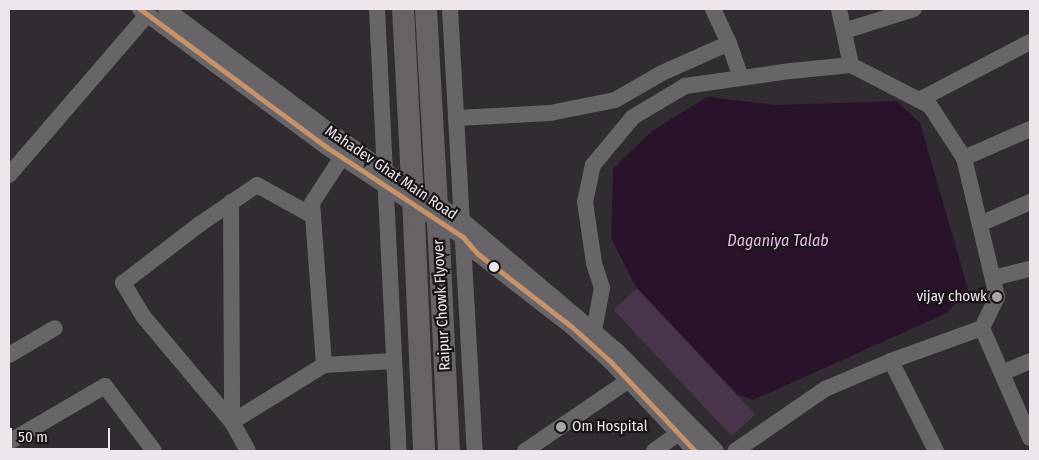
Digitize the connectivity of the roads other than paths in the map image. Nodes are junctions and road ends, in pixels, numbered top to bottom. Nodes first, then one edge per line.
1 (166, 9) edge
2 (377, 9) edge
3 (403, 9) edge
4 (426, 9) edge
5 (450, 9) edge
6 (713, 9) edge
7 (839, 9) edge
8 (914, 9) edge
9 (144, 12) edge
10 (844, 31) junction
11 (1030, 42) edge
12 (729, 43) junction
13 (851, 65) junction
14 (741, 77) junction
15 (919, 100) junction
16 (456, 118) junction
17 (1030, 129) edge
18 (342, 157) junction
19 (964, 158) junction
20 (385, 169) junction
21 (9, 174) edge
22 (386, 185) junction
23 (231, 202) junction
24 (1030, 202) edge
25 (313, 216) junction
26 (462, 220) junction
27 (980, 224) junction
28 (463, 237) junction
29 (1030, 269) edge
30 (993, 278) junction
31 (55, 328) dead end
32 (982, 328) junction
33 (594, 331) junction
34 (9, 354) edge
35 (1030, 360) edge
36 (394, 361) junction
37 (891, 361) junction
38 (324, 365) junction
39 (1002, 373) junction
40 (629, 380) junction
41 (232, 422) junction
42 (679, 433) junction
43 (1030, 438) edge
44 (9, 442) edge
45 (154, 451) edge
46 (248, 451) edge
47 (399, 451) edge
48 (424, 451) edge
49 (449, 451) edge
50 (475, 451) edge
51 (525, 451) edge
52 (654, 451) edge
53 (695, 451) edge
54 (716, 451) edge
55 (735, 451) edge
56 (936, 451) edge

1 - 20 street, Mahadev Ghat Main Road
2 - 20 street
3 - 48 highway, Raipur Chowk Flyover, bridge
4 - 49 highway, Raipur Chowk Flyover, bridge
5 - 16 street
6 - 12 street
7 - 10 street
8 - 10 street
9 - 18 street
9 - 21 street
10 - 13 street
11 - 15 street
12 - 14 street
12 - 16 street
13 - 14 street
13 - 15 street
14 - 33 street
15 - 19 street
16 - 26 street
17 - 19 street
18 - 22 street
18 - 25 street
19 - 27 street
20 - 22 street
20 - 26 street, Mahadev Ghat Main Road
22 - 28 street
22 - 36 street
23 - 25 street
23 - 41 street
23 - 41 street
24 - 27 street
25 - 38 street
26 - 28 street
26 - 33 street, Mahadev Ghat Main Road
27 - 30 street
28 - 40 street
28 - 50 street
29 - 30 street
30 - 32 street
31 - 34 street
32 - 37 street
32 - 39 street
33 - 54 street, Mahadev Ghat Main Road
35 - 39 street
36 - 38 street
36 - 47 street
37 - 55 street
37 - 56 street
38 - 41 street
39 - 43 street
40 - 42 street
40 - 51 street
41 - 46 street
42 - 52 street
42 - 53 street
44 - 45 street

